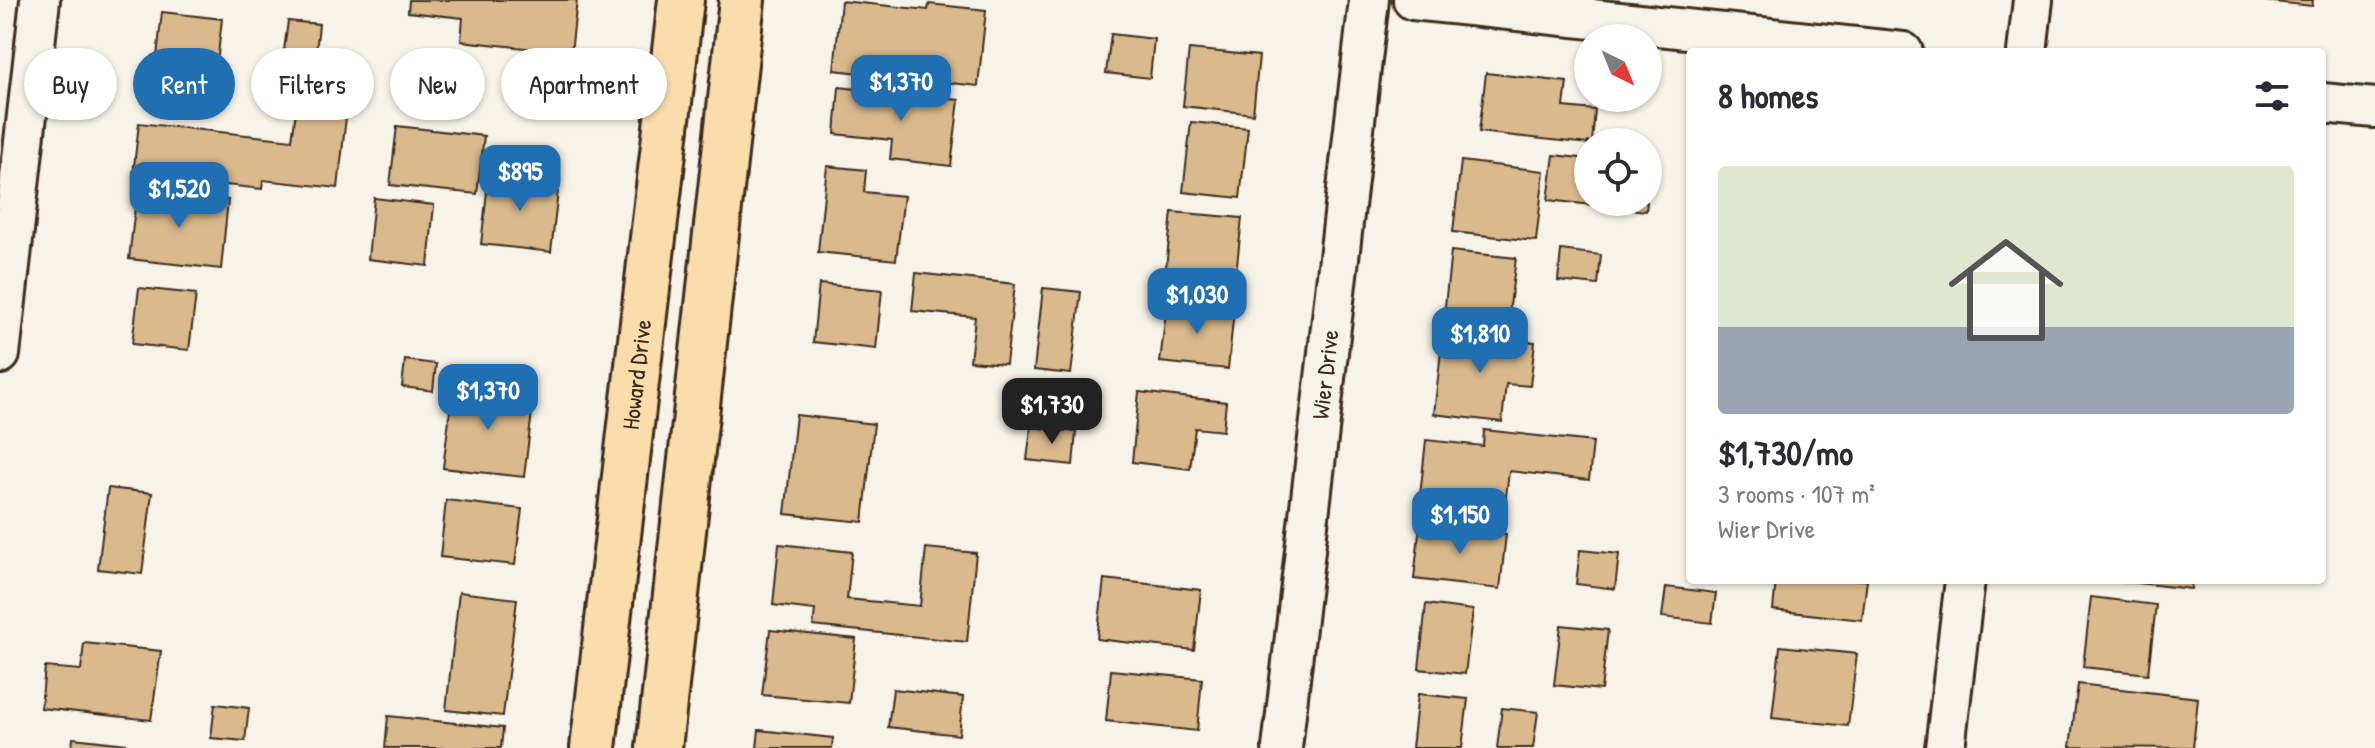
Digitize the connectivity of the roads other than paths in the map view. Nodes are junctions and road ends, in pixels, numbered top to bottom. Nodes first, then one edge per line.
1 (40, 0) edge
2 (681, 0) edge
3 (742, 0) edge
4 (1369, 0) edge
5 (1413, 0) edge
6 (2033, 0) edge
7 (1865, 48) edge
8 (2027, 48) edge
9 (2326, 103) edge
10 (2375, 108) edge
11 (0, 354) edge
12 (629, 450) junction
13 (692, 451) junction
14 (1965, 584) edge
15 (593, 748) edge
16 (659, 748) edge
17 (1282, 748) edge
18 (1945, 748) edge

1 - 11 street
2 - 12 main road, Howard Drive
3 - 13 main road
4 - 17 street, Wier Drive
5 - 7 street
6 - 8 street
9 - 10 street
12 - 13 main road
12 - 15 main road, Howard Drive
13 - 16 main road
14 - 18 street

